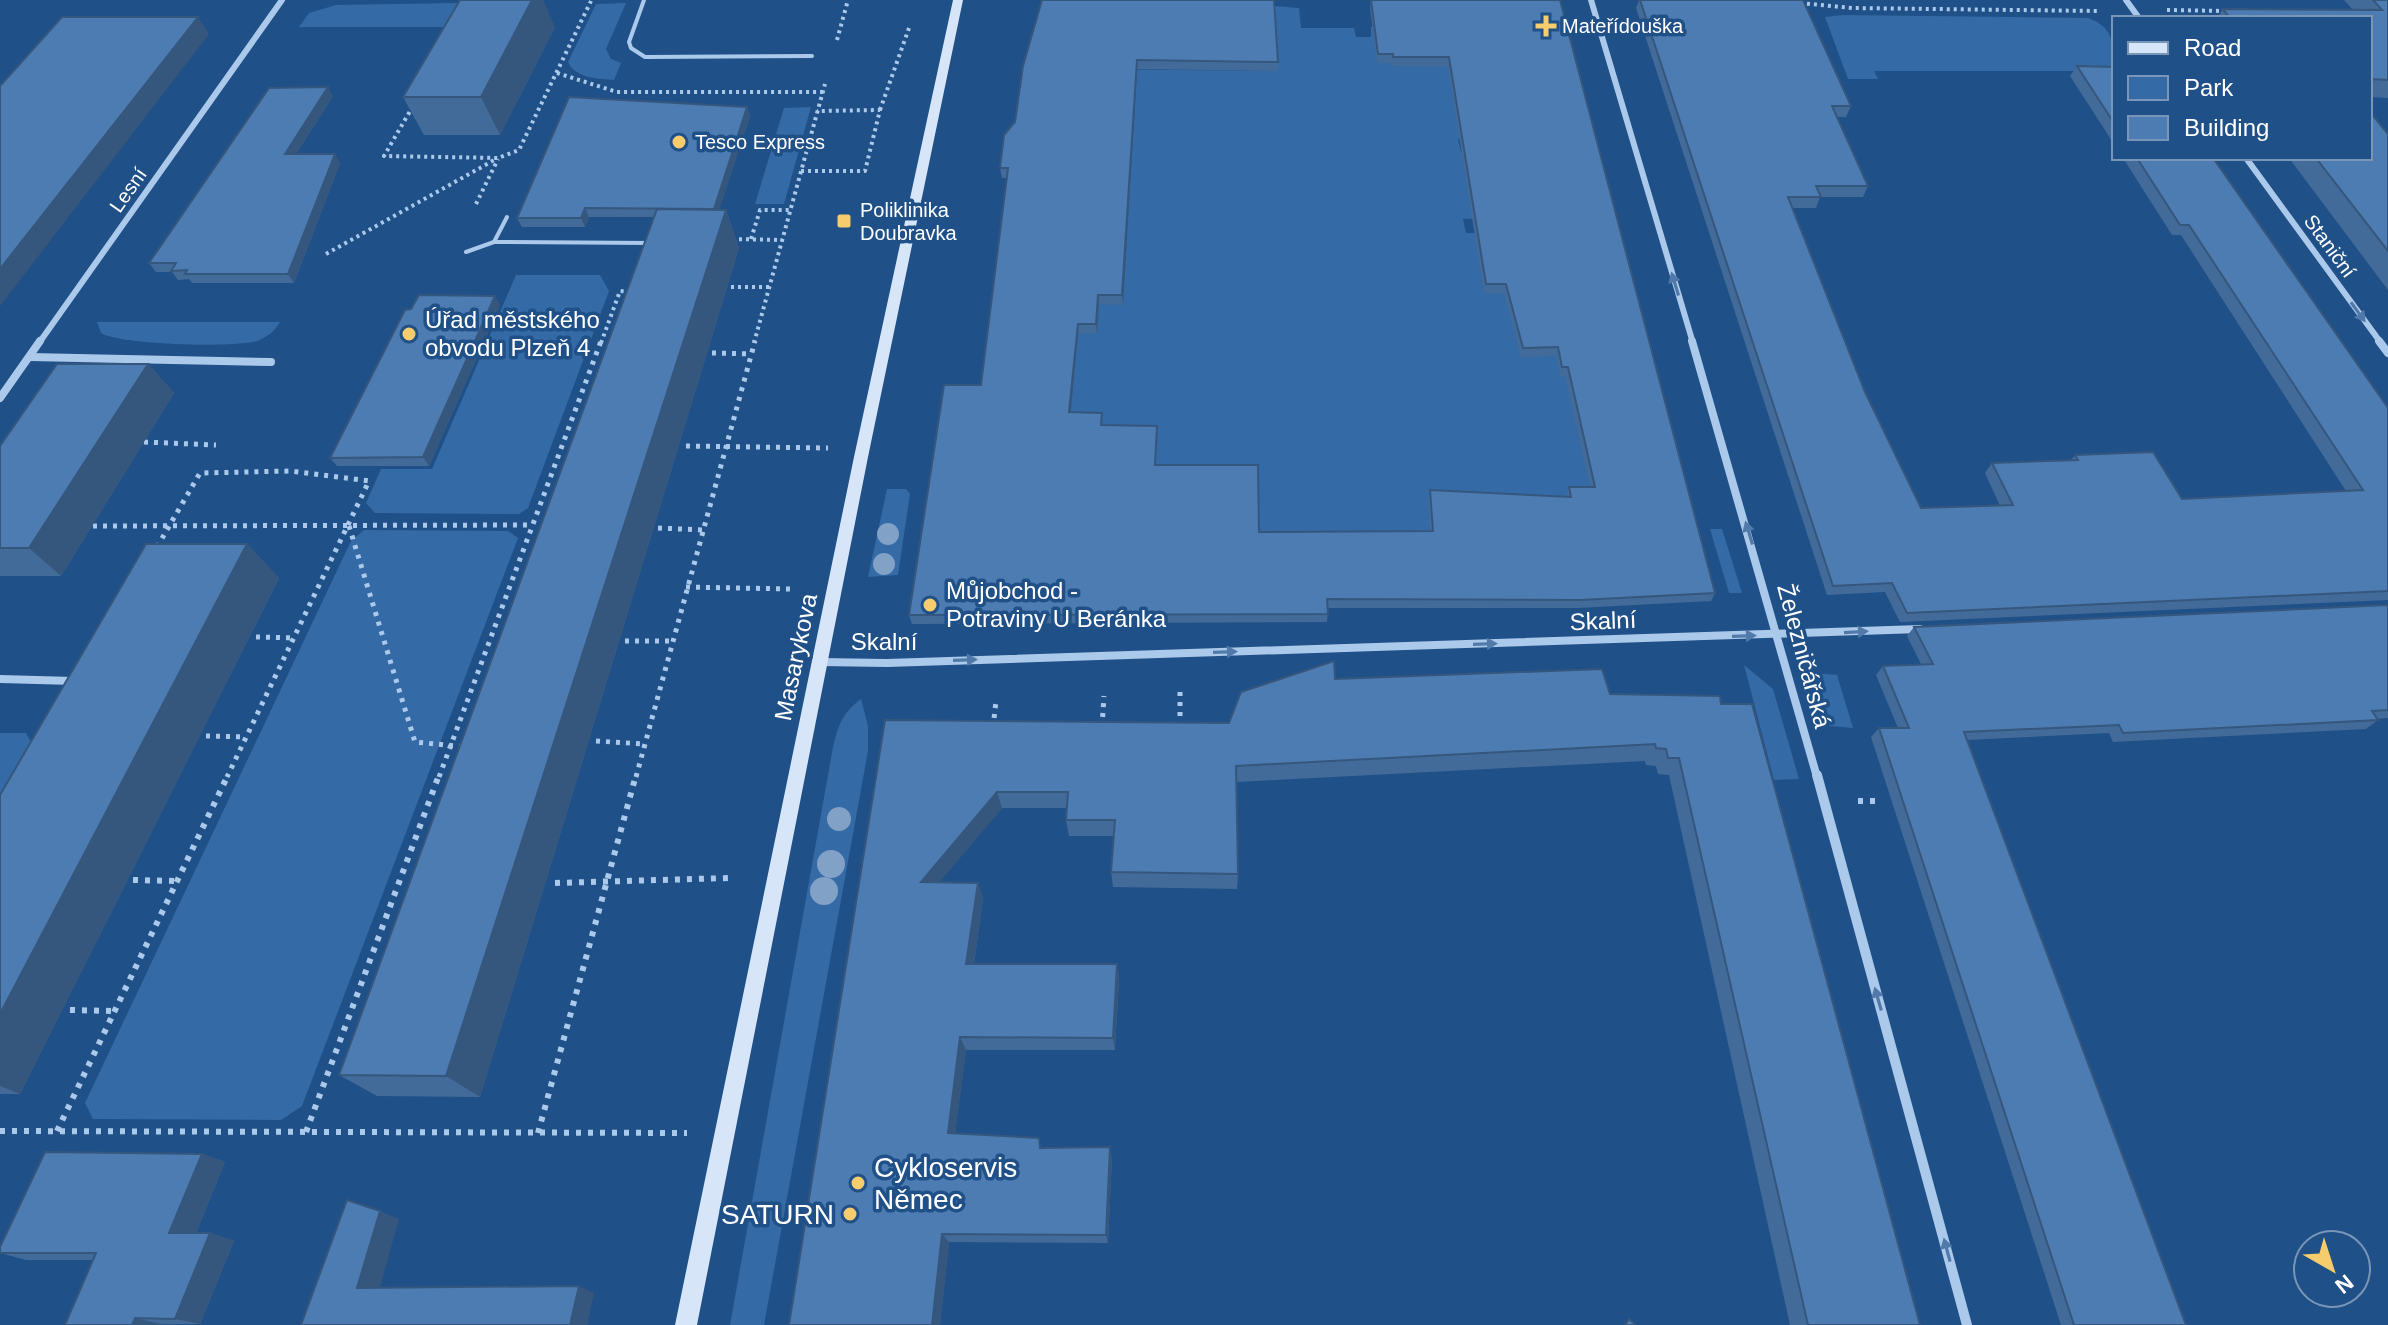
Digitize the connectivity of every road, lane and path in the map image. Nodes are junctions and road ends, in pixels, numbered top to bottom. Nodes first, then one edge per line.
1 (282, 0) edge
2 (644, 0) edge
3 (848, 0) edge
4 (958, 0) edge
5 (1591, 0) edge
6 (2051, 0) edge
7 (2126, 0) edge
8 (591, 1) edge
9 (1804, 2) edge
10 (1789, 3) edge
11 (2057, 10) junction
12 (2134, 11) junction
13 (2230, 11) edge
14 (2138, 16) edge
15 (909, 28) dead end
16 (834, 50) dead end
17 (812, 56) dead end
18 (825, 82) dead end
19 (419, 95) edge
20 (412, 107) junction
21 (427, 107) edge
22 (880, 110) junction
23 (817, 111) junction
24 (498, 158) junction
25 (2247, 160) edge
26 (801, 171) junction
27 (790, 210) junction
28 (507, 217) dead end
29 (721, 238) edge
30 (751, 239) junction
31 (782, 240) junction
32 (494, 242) junction
33 (658, 243) joint
34 (466, 252) dead end
35 (326, 254) dead end
36 (731, 287) dead end
37 (769, 287) junction
38 (712, 353) dead end
39 (2388, 353) edge
40 (751, 354) junction
41 (30, 357) junction
42 (595, 357) junction
43 (608, 357) edge
44 (271, 362) dead end
45 (0, 398) edge
46 (144, 442) dead end
47 (216, 445) dead end
48 (686, 446) dead end
49 (726, 446) junction
50 (833, 448) dead end
51 (560, 450) junction
52 (574, 450) edge
53 (170, 525) junction
54 (348, 525) junction
55 (533, 525) junction
56 (93, 526) dead end
57 (658, 528) dead end
58 (703, 530) junction
59 (155, 550) edge
60 (686, 587) junction
61 (790, 589) dead end
62 (1934, 628) edge
63 (1778, 635) junction
64 (256, 637) dead end
65 (295, 638) junction
66 (625, 641) dead end
67 (672, 641) junction
68 (488, 643) junction
69 (501, 643) edge
70 (819, 662) junction
71 (0, 679) edge
72 (79, 681) edge
73 (1180, 692) dead end
74 (1104, 696) dead end
75 (996, 701) dead end
76 (1180, 733) edge
77 (993, 734) edge
78 (206, 736) dead end
79 (1102, 736) edge
80 (246, 737) junction
81 (596, 741) dead end
82 (644, 744) junction
83 (479, 747) edge
84 (449, 748) junction
85 (729, 878) dead end
86 (133, 880) dead end
87 (177, 881) junction
88 (606, 882) junction
89 (555, 883) dead end
90 (70, 1010) dead end
91 (115, 1011) junction
92 (0, 1131) edge
93 (57, 1131) junction
94 (306, 1132) junction
95 (538, 1133) junction
96 (724, 1133) junction
97 (686, 1325) edge
98 (1967, 1325) edge

1 - 41 street, Lesní
2 - 17 lane
3 - 16 path
4 - 70 main road, Masarykova
63 -> 5 street, Železničářská
6 - 11 path
7 - 12 street
8 - 24 path
9 - 10 path
9 - 11 path
11 - 12 path
12 - 13 path
12 - 14 street
15 - 22 path
18 - 23 path
19 - 20 path
20 - 21 path
20 - 24 path
22 - 23 path
22 - 26 path
23 - 26 path
24 - 35 path
25 -> 39 street, Staniční
26 - 27 path
27 - 30 path
27 - 31 path
28 - 32 lane
29 - 30 path
30 - 31 path
31 - 37 path
32 - 33 lane
32 - 34 lane
33 - 42 path
36 - 37 path
37 - 40 path
38 - 40 path
40 - 49 path
41 - 44 street
41 - 45 street, Lesní
42 - 43 path
42 - 51 path
46 - 47 path
48 - 49 path
49 - 50 path
49 - 58 path
51 - 52 path
51 - 55 path
53 - 54 path
53 - 54 path
53 - 56 path
53 - 59 path
54 - 55 path
54 - 65 path
54 - 84 path
55 - 68 path
57 - 58 path
58 - 60 path
60 - 61 path
60 - 67 path
63 -> 62 street, Skalní
70 -> 63 street, Skalní
98 -> 63 street, Železničářská
64 - 65 path
65 - 80 path
66 - 67 path
67 - 82 path
68 - 69 path
68 - 84 path
70 - 96 main road, Masarykova
71 - 72 street
73 - 76 path
74 - 79 path
75 - 77 path
78 - 80 path
80 - 87 path
81 - 82 path
82 - 88 path
83 - 84 path
84 - 94 path
85 - 88 path
86 - 87 path
87 - 91 path
88 - 89 path
88 - 95 path
90 - 91 path
91 - 93 path
92 - 93 path
93 - 94 path
94 - 95 path
95 - 96 path
96 - 97 main road, Masarykova

